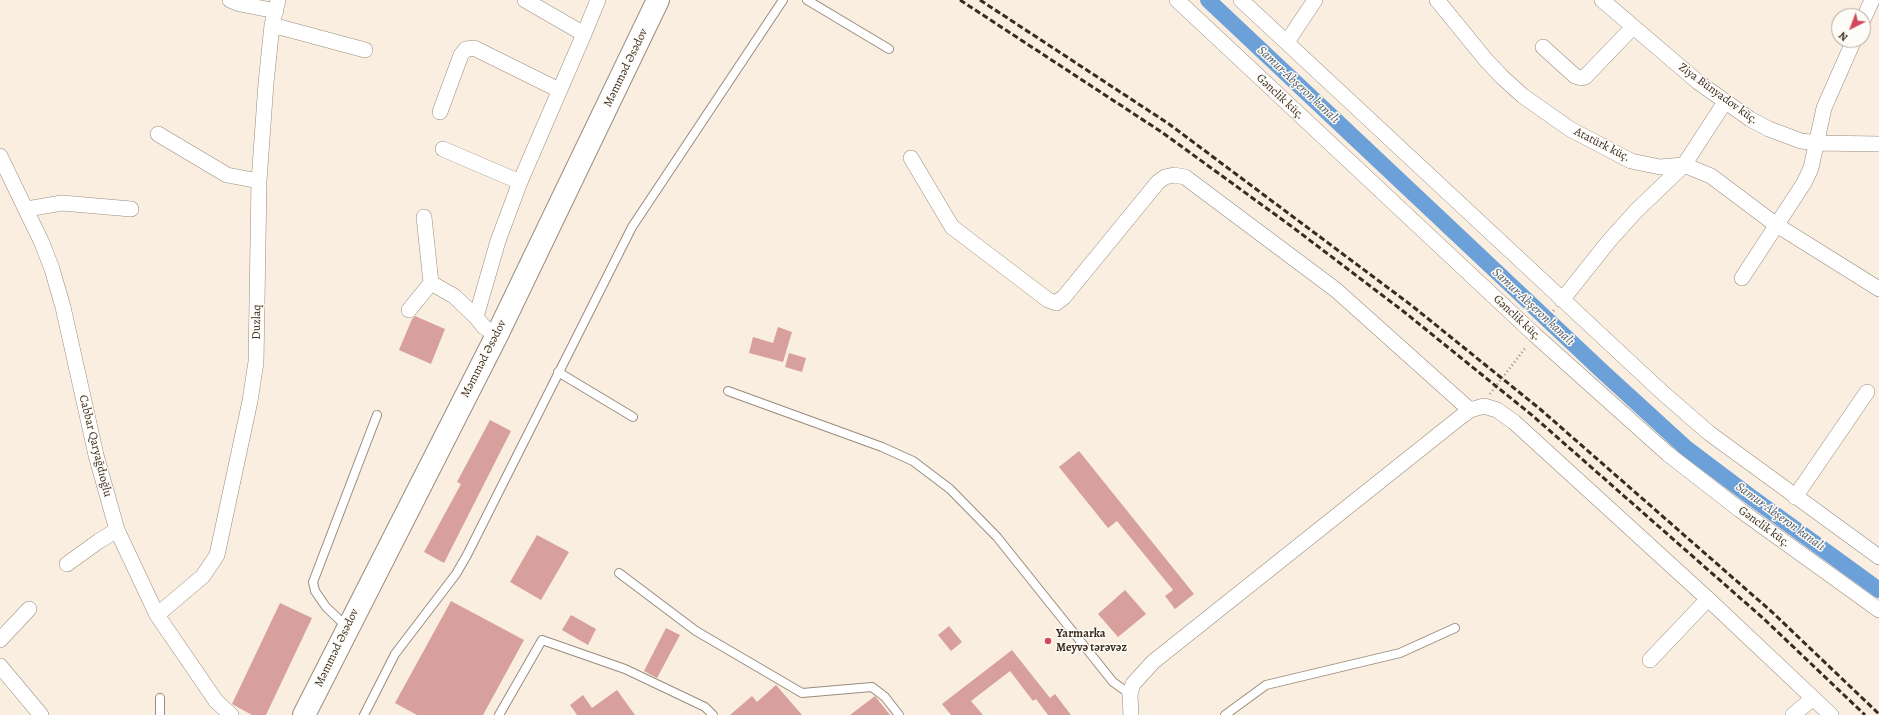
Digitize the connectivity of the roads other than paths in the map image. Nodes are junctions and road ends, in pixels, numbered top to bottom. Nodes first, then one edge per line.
1 (230, 0) edge
2 (525, 0) edge
3 (598, 0) edge
4 (658, 0) edge
5 (783, 0) edge
6 (807, 0) edge
7 (1177, 0) edge
8 (1241, 0) edge
9 (1315, 0) edge
10 (1437, 0) edge
11 (1602, 0) edge
12 (276, 12) edge
13 (1633, 27) junction
14 (584, 34) junction
15 (1287, 42) junction
16 (1543, 47) dead end
17 (1850, 48) edge
18 (889, 49) dead end
19 (364, 50) dead end
20 (559, 90) junction
21 (1725, 102) junction
22 (440, 112) dead end
23 (158, 134) dead end
24 (1818, 142) junction
25 (1879, 144) edge
26 (443, 149) dead end
27 (0, 156) edge
28 (911, 158) dead end
29 (1684, 166) junction
30 (259, 181) junction
31 (520, 182) junction
32 (131, 208) dead end
33 (26, 209) junction
34 (424, 216) dead end
35 (1775, 224) junction
36 (1742, 278) dead end
37 (431, 283) junction
38 (1879, 289) edge
39 (1562, 300) junction
40 (409, 310) dead end
41 (476, 317) junction
42 (497, 335) junction
43 (558, 372) junction
44 (728, 391) dead end
45 (1867, 392) dead end
46 (1477, 408) junction
47 (377, 415) dead end
48 (633, 417) dead end
49 (1795, 497) junction
50 (117, 530) junction
51 (1879, 557) edge
52 (67, 564) dead end
53 (619, 573) dead end
54 (1708, 599) junction
55 (29, 608) dead end
56 (1879, 610) edge
57 (157, 615) junction
58 (347, 627) junction
59 (1455, 628) dead end
60 (0, 640) edge
61 (1650, 660) dead end
62 (0, 666) edge
63 (1130, 694) junction
64 (160, 698) dead end
65 (1813, 698) junction
66 (41, 715) edge
67 (160, 715) edge
68 (231, 715) edge
69 (304, 715) edge
70 (364, 715) edge
71 (499, 715) edge
72 (713, 715) edge
73 (899, 715) edge
74 (1131, 715) edge
75 (1225, 715) edge
76 (1793, 715) edge
77 (1832, 715) edge

1 - 12 street
2 - 14 street
3 - 14 street
4 - 42 main road, Məmməd Əsədov
5 - 43 lane
6 - 18 lane
7 - 56 street, Gənclik küç.
8 - 15 street
9 - 15 street
10 - 29 street, Atatürk küç.
11 - 13 street, Ziya Bünyadov küç.
12 - 19 street
12 - 30 street, Duzlaq
13 - 16 street
13 - 21 street, Ziya Bünyadov küç.
14 - 20 street
15 - 39 street
17 - 24 street
20 - 22 street
20 - 31 street
21 - 24 street, Ziya Bünyadov küç.
21 - 29 street
23 - 30 street
24 - 25 street, Ziya Bünyadov küç.
24 - 35 street
26 - 31 street
27 - 33 street, Cabbar Qaryağdıoğlu
28 - 46 street
29 - 35 street, Atatürk küç.
29 - 39 street
30 - 57 street, Duzlaq
31 - 41 street
32 - 33 street
33 - 50 street, Cabbar Qaryağdıoğlu
34 - 37 street
35 - 36 street
35 - 38 street, Atatürk küç.
37 - 40 street
37 - 41 street
39 - 49 street
41 - 42 street
42 - 58 main road, Məmməd Əsədov
43 - 48 lane
43 - 70 lane
44 - 63 lane
45 - 49 street
46 - 54 street
46 - 63 street
47 - 58 lane
49 - 51 street
50 - 52 street
50 - 57 street, Cabbar Qaryağdıoğlu
53 - 73 lane
54 - 61 street
54 - 65 street
55 - 60 street
57 - 68 street, Cabbar Qaryağdıoğlu
58 - 69 main road, Məmməd Əsədov
59 - 75 lane
62 - 66 street
63 - 74 street
64 - 67 lane
65 - 76 street
65 - 77 street
71 - 72 lane

